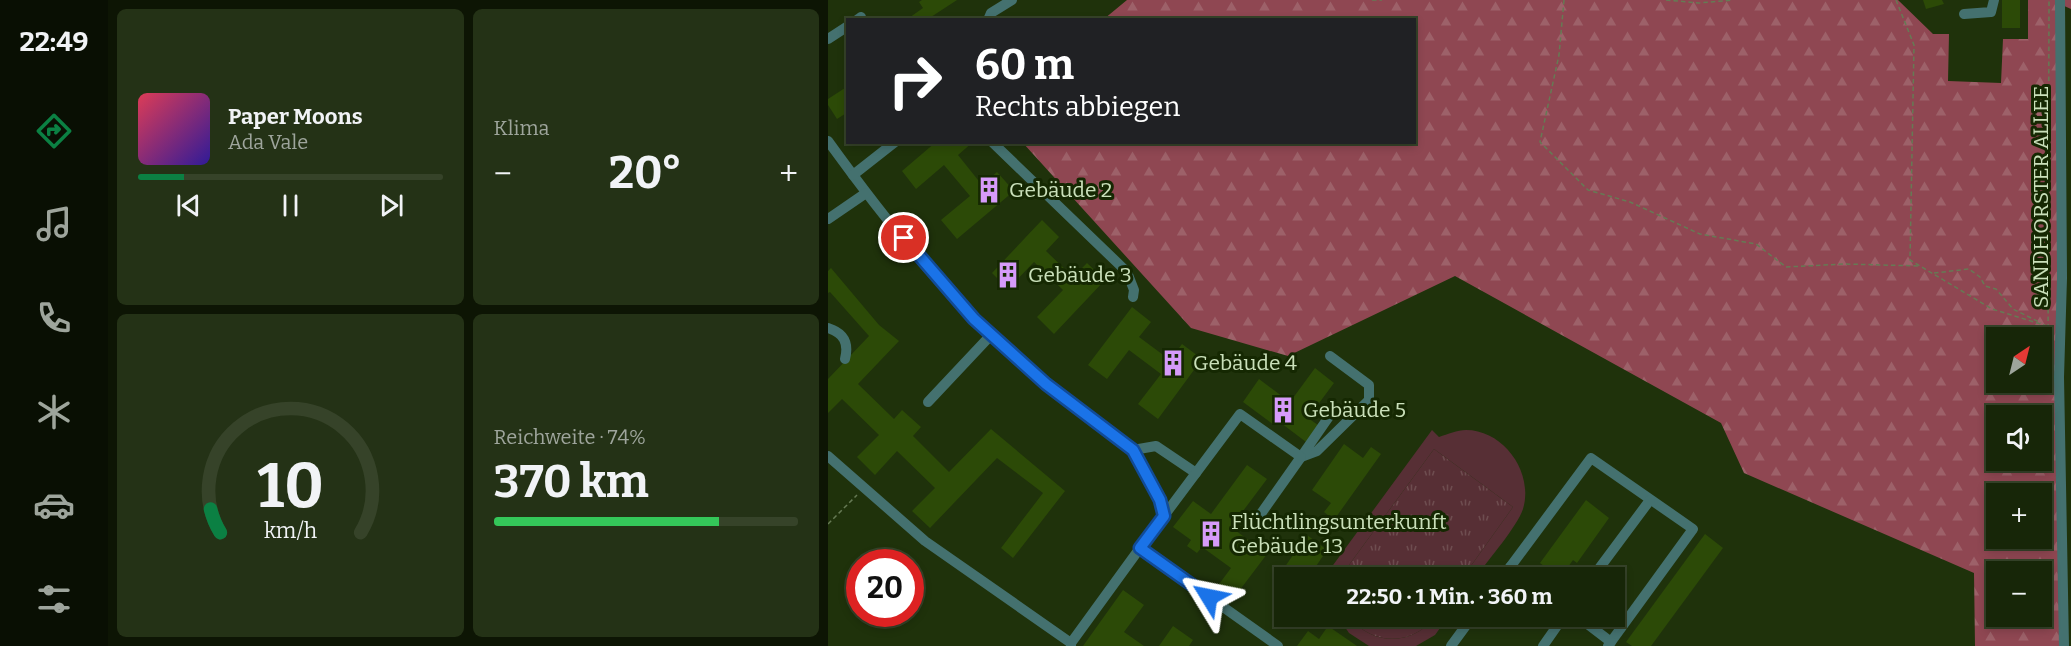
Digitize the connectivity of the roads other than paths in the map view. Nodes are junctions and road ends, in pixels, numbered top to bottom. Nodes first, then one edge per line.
1 (1012, 0) edge
2 (1994, 0) edge
3 (2060, 0) edge
4 (1964, 14) dead end
5 (989, 18) edge
6 (846, 27) edge
7 (828, 39) edge
8 (892, 144) edge
9 (994, 144) edge
10 (830, 147) edge
11 (853, 175) junction
12 (866, 193) junction
13 (828, 219) edge
14 (1133, 297) dead end
15 (828, 328) edge
16 (991, 335) junction
17 (1330, 356) dead end
18 (845, 359) dead end
19 (928, 402) dead end
20 (1335, 408) dead end
21 (1133, 450) junction
22 (828, 456) edge
23 (1301, 457) junction
24 (1196, 473) junction
25 (1650, 500) junction
26 (1260, 515) dead end
27 (1164, 516) junction
28 (1140, 548) junction
29 (1510, 567) edge
30 (1601, 567) edge
31 (1465, 627) edge
32 (1556, 627) edge
33 (1590, 627) edge
34 (2066, 640) edge
35 (1071, 644) edge
36 (1609, 644) edge
37 (1278, 646) edge
38 (1451, 646) edge
39 (1543, 646) edge

1 - 5 street
2 - 4 street
3 - 34 street, SANDHORSTER ALLEE
6 - 7 street
8 - 11 street
9 - 14 street
10 - 11 street
11 - 12 street
12 - 13 street
12 - 16 street
15 - 18 street
16 - 19 street
16 - 21 street
17 - 23 street
20 - 23 street
21 - 24 street
21 - 27 street
22 - 35 street
23 - 24 street
23 - 26 street
24 - 27 street
25 - 29 street
25 - 30 street
25 - 36 street
27 - 28 street
28 - 35 street
28 - 37 street
31 - 38 street
32 - 39 street
33 - 36 street

